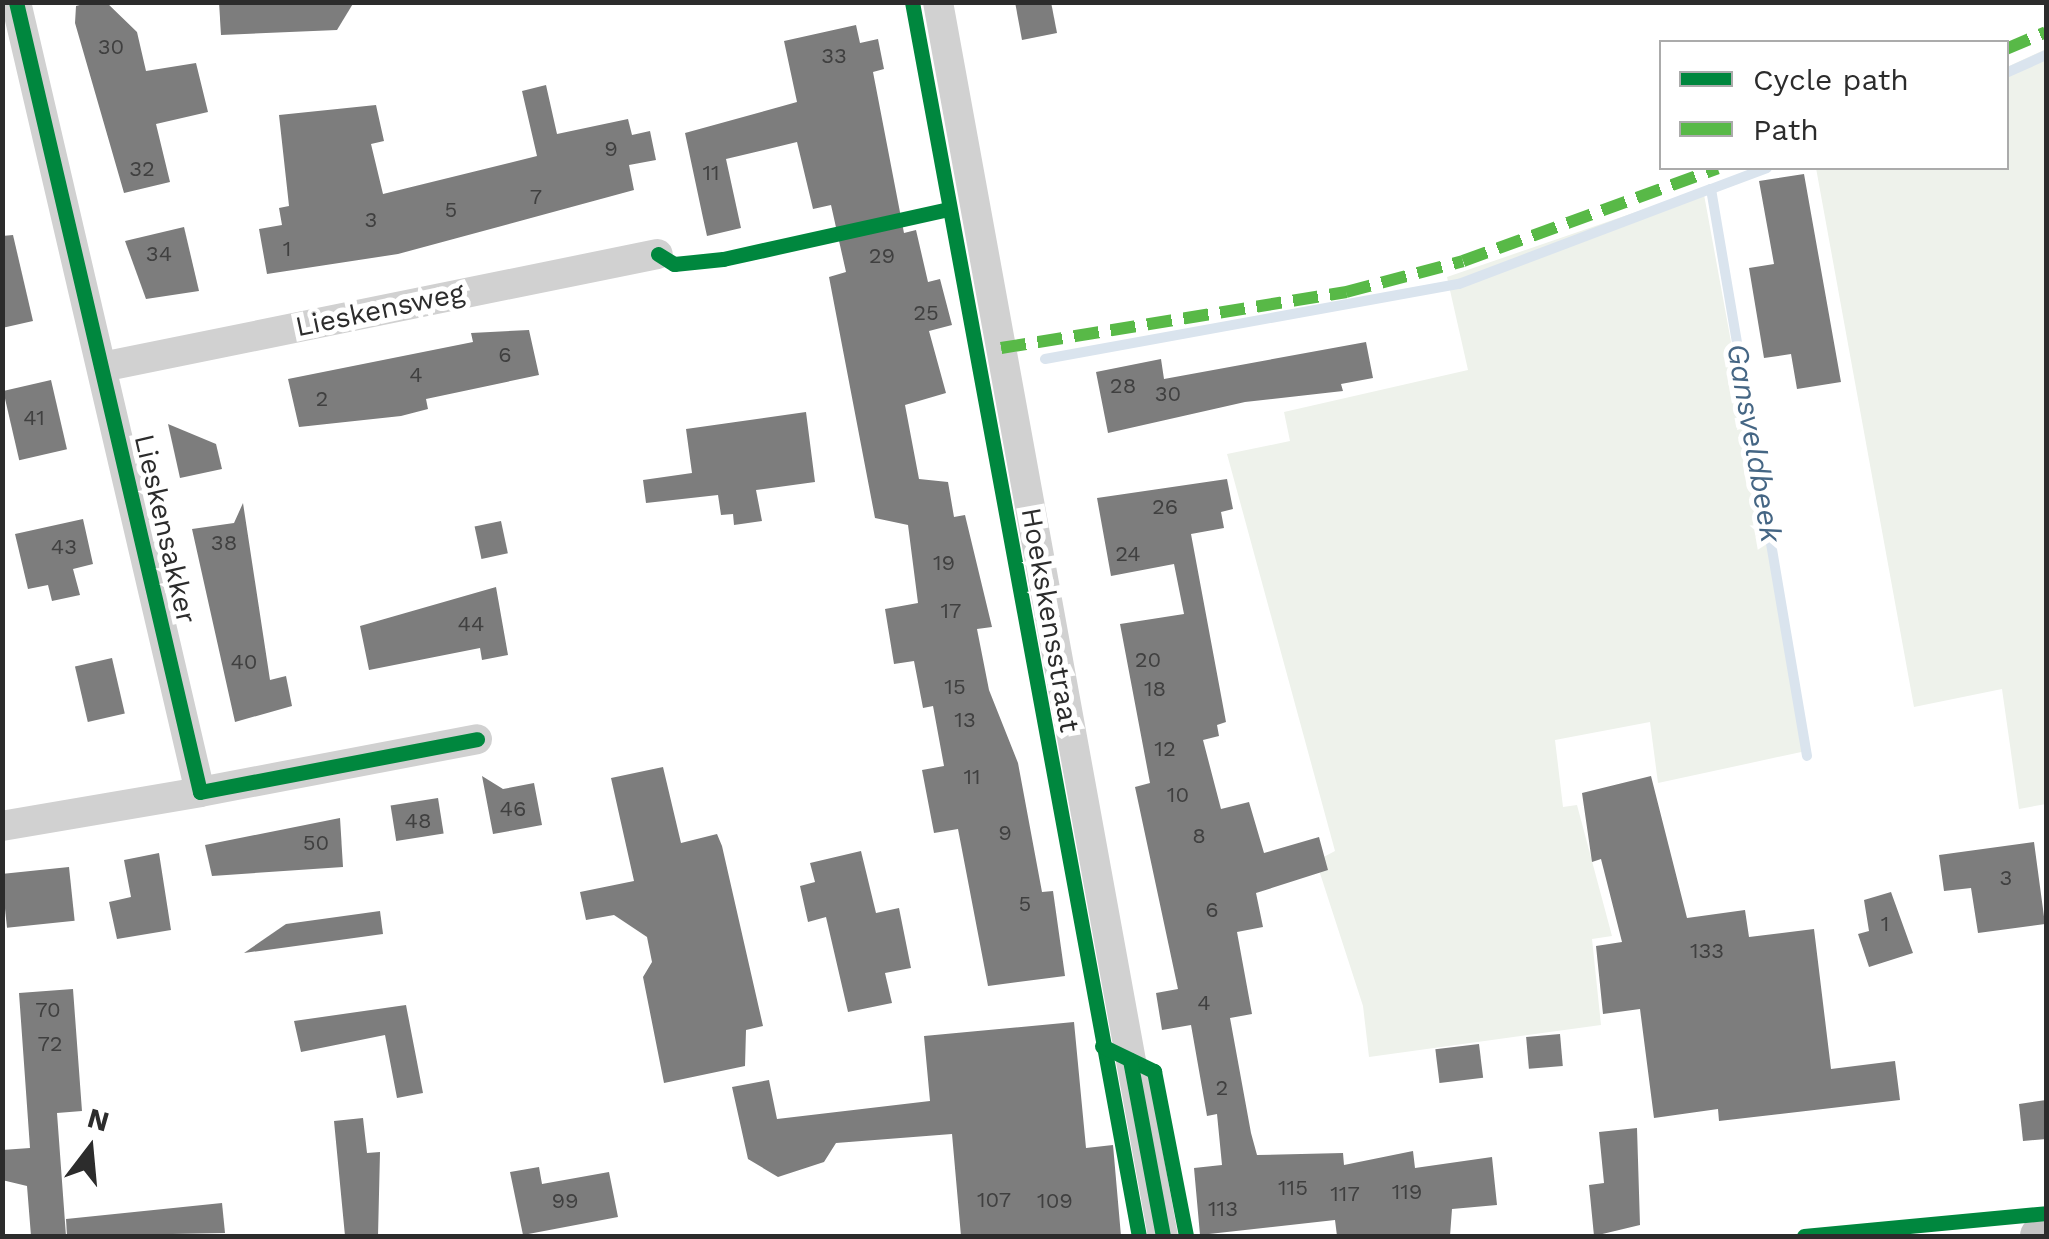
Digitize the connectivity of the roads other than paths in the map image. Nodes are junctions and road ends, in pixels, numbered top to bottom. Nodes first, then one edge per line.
1 (938, 2) edge
2 (12, 12) edge
3 (658, 254) dead end
4 (102, 367) junction
5 (477, 739) dead end
6 (200, 792) junction
7 (2, 826) edge
8 (1163, 1236) edge

1 - 8 street, Hoekskensstraat
2 - 4 street, Lieskensakker
3 - 4 street, Lieskensweg
4 - 6 street, Lieskensakker
5 - 6 street
6 - 7 street

